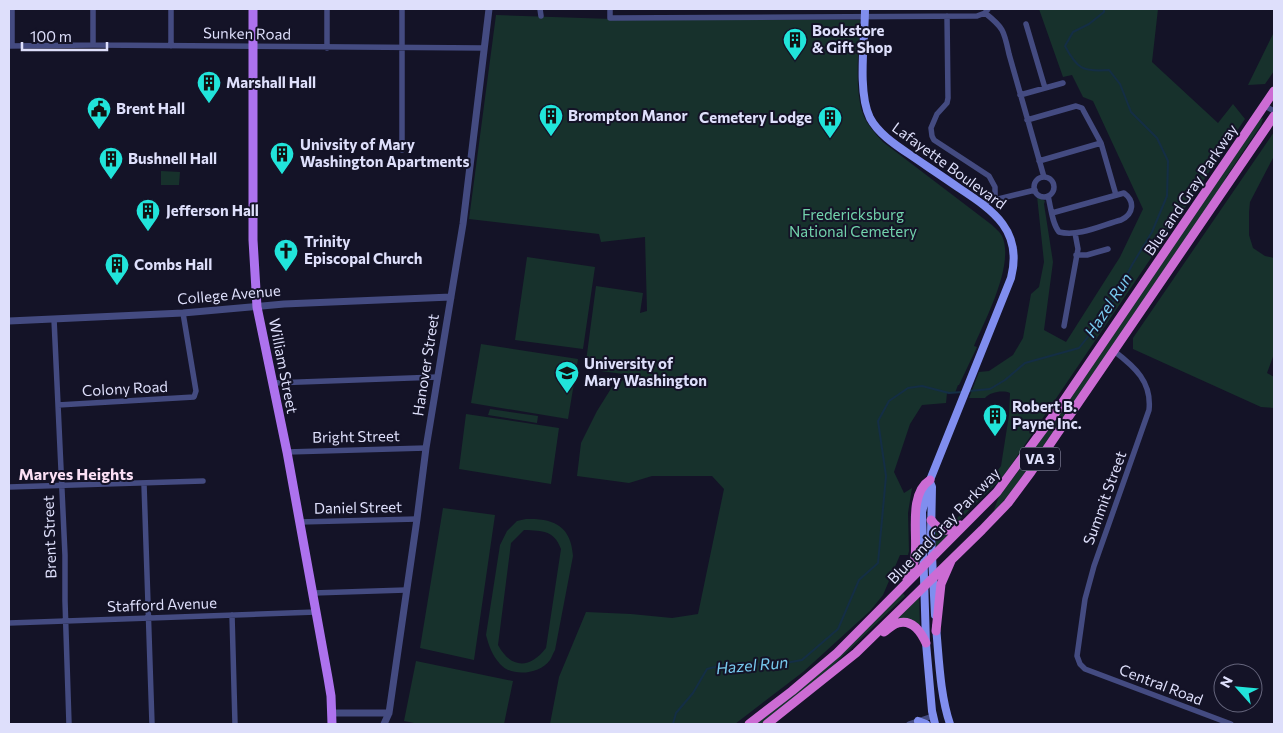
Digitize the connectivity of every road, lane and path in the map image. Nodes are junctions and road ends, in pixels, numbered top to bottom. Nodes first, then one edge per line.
1 (12, 9) edge
2 (93, 9) edge
3 (171, 9) edge
4 (253, 9) edge
5 (327, 9) edge
6 (402, 9) edge
7 (489, 9) edge
8 (540, 9) edge
9 (610, 9) edge
10 (652, 9) edge
11 (986, 11) edge
12 (865, 12) edge
13 (542, 16) dead end
14 (947, 16) junction
15 (652, 17) junction
16 (1026, 24) dead end
17 (93, 45) junction
18 (10, 46) edge
19 (171, 46) junction
20 (252, 47) junction
21 (326, 48) junction
22 (401, 48) junction
23 (484, 48) junction
24 (1063, 83) dead end
25 (1045, 88) junction
26 (1274, 91) edge
27 (1020, 95) junction
28 (1265, 106) junction
29 (1274, 111) edge
30 (1274, 116) edge
31 (1027, 120) junction
32 (1100, 143) junction
33 (402, 150) dead end
34 (1039, 161) junction
35 (1044, 177) junction
36 (1035, 190) junction
37 (1116, 195) junction
38 (1048, 196) junction
39 (995, 199) junction
40 (982, 203) junction
41 (1052, 213) junction
42 (1074, 233) junction
43 (1108, 249) dead end
44 (1076, 255) junction
45 (451, 297) junction
46 (257, 307) junction
47 (183, 313) junction
48 (54, 319) junction
49 (9, 321) edge
50 (1064, 326) dead end
51 (1114, 351) junction
52 (438, 377) junction
53 (273, 383) junction
54 (58, 405) junction
55 (426, 448) junction
56 (287, 452) junction
57 (930, 480) junction
58 (204, 481) dead end
59 (144, 484) junction
60 (61, 485) junction
61 (9, 487) edge
62 (977, 513) junction
63 (417, 519) junction
64 (931, 520) junction
65 (299, 522) junction
66 (954, 556) junction
67 (932, 558) junction
68 (924, 565) junction
69 (932, 577) junction
70 (924, 585) junction
71 (902, 589) junction
72 (406, 590) junction
73 (313, 593) junction
74 (316, 612) junction
75 (232, 615) junction
76 (149, 618) junction
77 (66, 621) junction
78 (9, 623) edge
79 (936, 631) junction
80 (872, 637) junction
81 (926, 643) junction
82 (1082, 667) joint
83 (389, 712) junction
84 (332, 713) junction
85 (933, 716) junction
86 (918, 721) junction
87 (950, 723) edge
88 (69, 724) edge
89 (152, 724) edge
90 (235, 724) edge
91 (332, 724) edge
92 (384, 724) edge
93 (750, 724) edge
94 (767, 724) edge
95 (909, 724) edge
96 (926, 724) edge
97 (935, 724) edge
98 (1231, 724) edge

1 - 18 street
2 - 17 street
3 - 19 street
4 - 20 main road, William Street
5 - 21 street
6 - 22 street
7 - 23 street, Hanover Street
8 - 13 street
9 - 15 street
10 - 15 street
11 - 14 street
11 - 27 street
12 - 14 street
12 - 15 street
12 - 40 main road, Lafayette Boulevard
14 - 39 street
16 - 25 street
17 - 18 street, Sunken Road
17 - 19 street, Sunken Road
19 - 20 street, Sunken Road
20 - 21 street, Sunken Road
20 - 46 main road, William Street
21 - 22 street, Sunken Road
22 - 23 street, Sunken Road
22 - 33 street
23 - 45 street, Hanover Street
24 - 25 street
25 - 27 street
26 - 28 highway, Blue and Gray Parkway / VA 3
27 - 31 street
28 - 29 street
28 - 62 highway, Blue and Gray Parkway / VA 3
30 - 51 highway, Blue and Gray Parkway / VA 3
31 - 32 street
31 - 34 street
32 - 34 street
32 - 37 street
34 - 35 street
35 - 36 street
35 - 38 street
36 - 38 street
36 - 39 street
37 - 41 street
37 - 42 street
38 - 41 street
39 - 40 street
40 - 57 main road, Lafayette Boulevard
41 - 42 street
42 - 44 street
43 - 44 street
44 - 50 street
45 - 46 street, College Avenue
45 - 52 street, Hanover Street
46 - 47 street, College Avenue
46 - 53 main road, William Street
47 - 48 street, College Avenue
47 - 54 street, Colony Road
48 - 49 street, College Avenue
48 - 54 street, Brent Street
51 - 66 highway, Blue and Gray Parkway / VA 3
51 - 82 street, Summit Street
52 - 53 street
52 - 55 street, Hanover Street
53 - 56 main road, William Street
54 - 60 street, Brent Street
55 - 56 street, Bright Street
55 - 63 street, Hanover Street
56 - 65 main road, William Street
57 - 64 main road, Lafayette Boulevard
57 - 68 main road, Lafayette Boulevard
57 - 71 highway
58 - 59 street
59 - 60 street
59 - 76 street
60 - 61 street
60 - 77 street, Brent Street
62 - 64 highway
62 - 67 highway, Blue and Gray Parkway / VA 3
63 - 65 street, Daniel Street
63 - 72 street, Hanover Street
64 - 67 main road, Lafayette Boulevard
65 - 73 main road, William Street
66 - 69 highway, Blue and Gray Parkway / VA 3
66 - 79 highway
67 - 68 highway, Blue and Gray Parkway / VA 3
67 - 69 main road, Lafayette Boulevard
68 - 70 main road, Lafayette Boulevard
68 - 71 highway, Blue and Gray Parkway / VA 3
69 - 70 highway, Blue and Gray Parkway / VA 3
69 - 79 main road, Lafayette Boulevard
70 - 80 highway, Blue and Gray Parkway / VA 3
70 - 81 main road, Lafayette Boulevard
71 - 93 highway, Blue and Gray Parkway / VA 3
72 - 73 street
72 - 83 street, Hanover Street
73 - 74 main road, William Street
74 - 75 street, Stafford Avenue
74 - 84 main road, William Street
75 - 76 street, Stafford Avenue
75 - 90 street
76 - 77 street, Stafford Avenue
76 - 89 street
77 - 78 street, Stafford Avenue
77 - 88 street, Brent Street
79 - 87 main road, Lafayette Boulevard
80 - 81 highway
80 - 94 highway, Blue and Gray Parkway / VA 3
81 - 85 main road, Lafayette Boulevard
82 - 98 street, Central Road
83 - 84 street
83 - 92 street, Hanover Street
84 - 91 main road, William Street
85 - 86 street
85 - 87 main road
85 - 97 main road, Lafayette Boulevard
86 - 95 street
86 - 96 main road

